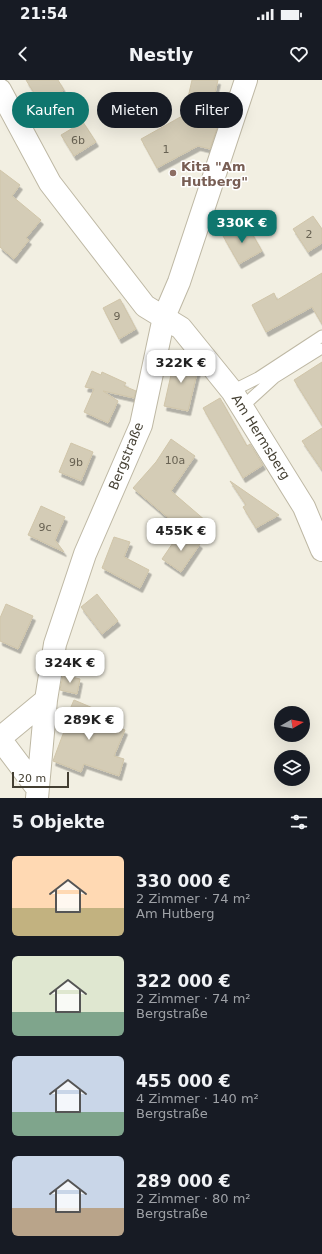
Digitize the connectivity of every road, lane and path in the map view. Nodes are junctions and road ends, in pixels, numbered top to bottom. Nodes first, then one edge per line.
1 (246, 80) edge
2 (0, 90) edge
3 (164, 317) junction
4 (322, 336) edge
5 (320, 349) dead end
6 (237, 399) junction
7 (313, 510) edge
8 (322, 550) edge
9 (46, 700) junction
10 (0, 738) edge
11 (37, 793) edge

1 - 3 street, Bergstraße
2 - 3 street
3 - 6 street, Am Hermsberg
3 - 9 street, Bergstraße
4 - 6 lane
5 - 6 lane
6 - 7 street, Am Hermsberg
7 - 8 street, Am Hermsberg
9 - 10 street
9 - 11 street, Bergstraße
10 - 11 street

